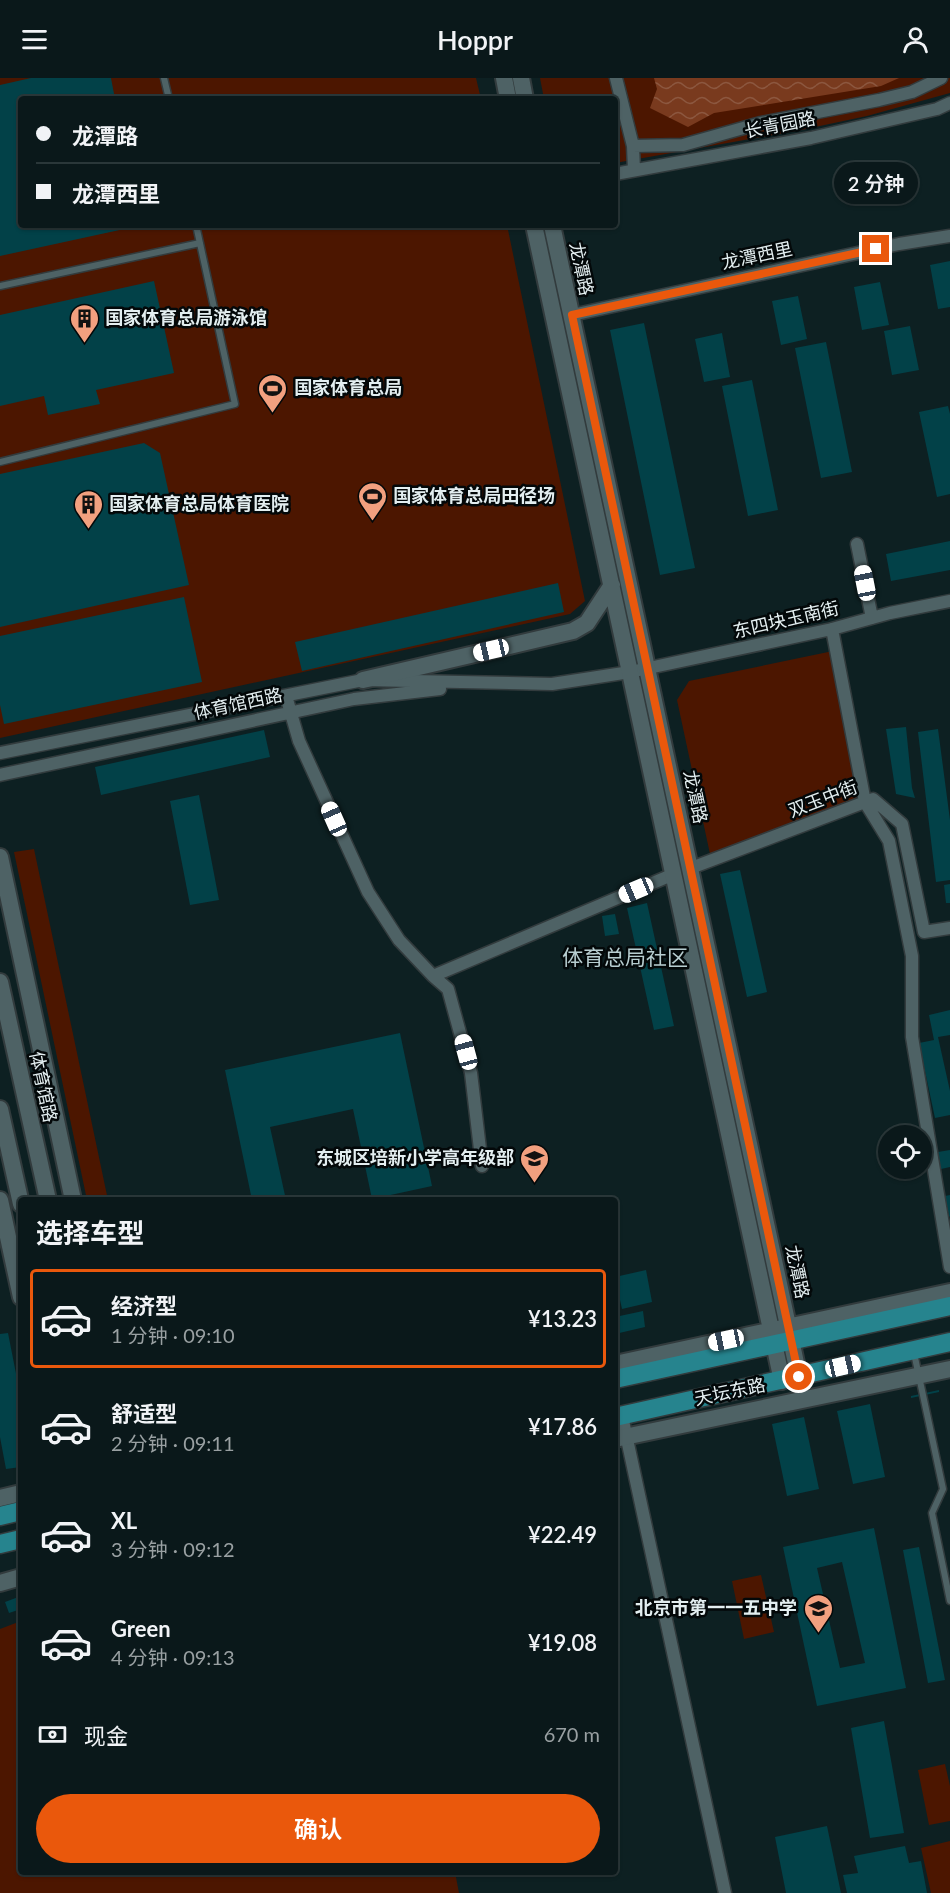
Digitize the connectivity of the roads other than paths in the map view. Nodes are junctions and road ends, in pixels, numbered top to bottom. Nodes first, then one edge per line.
1 (164, 78) edge
2 (504, 78) edge
3 (521, 78) edge
4 (616, 78) edge
5 (941, 78) edge
6 (168, 96) edge
7 (507, 96) edge
8 (524, 96) edge
9 (950, 104) edge
10 (633, 146) junction
11 (634, 171) junction
12 (618, 174) edge
13 (197, 228) edge
14 (535, 228) edge
15 (553, 228) edge
16 (950, 236) edge
17 (200, 243) junction
18 (0, 286) edge
19 (572, 315) junction
20 (0, 462) edge
21 (857, 544) dead end
22 (612, 585) junction
23 (950, 601) edge
24 (872, 618) junction
25 (832, 629) junction
26 (648, 669) junction
27 (630, 672) junction
28 (363, 680) junction
29 (486, 684) junction
30 (286, 696) junction
31 (289, 711) junction
32 (0, 753) edge
33 (0, 775) edge
34 (866, 802) junction
35 (0, 856) edge
36 (691, 868) junction
37 (674, 874) junction
38 (950, 928) edge
39 (433, 976) junction
40 (0, 982) edge
41 (0, 1109) edge
42 (482, 1166) dead end
43 (19, 1197) edge
44 (47, 1197) edge
45 (72, 1197) edge
46 (0, 1200) edge
47 (950, 1267) edge
48 (18, 1283) edge
49 (950, 1292) edge
50 (950, 1306) edge
51 (790, 1333) junction
52 (772, 1337) junction
53 (950, 1342) edge
54 (913, 1350) junction
55 (618, 1363) edge
56 (950, 1369) edge
57 (919, 1375) junction
58 (618, 1378) edge
59 (791, 1379) junction
60 (618, 1417) edge
61 (621, 1438) edge
62 (18, 1494) edge
63 (0, 1498) edge
64 (18, 1512) edge
65 (0, 1516) edge
66 (18, 1540) edge
67 (0, 1544) edge
68 (18, 1578) edge
69 (0, 1583) edge
70 (950, 1601) edge
71 (724, 1893) edge

1 - 6 lane
2 - 7 street
3 - 8 street
4 - 10 street
5 - 10 street
9 - 11 street, 长青园路
10 - 11 street
11 - 12 street, 长青园路
13 - 17 lane
14 - 22 street, 龙潭路
15 - 19 street, 龙潭路
16 - 19 street, 龙潭西里
17 - 18 lane
17 - 20 lane
19 - 26 street, 龙潭路
21 - 24 street
22 - 27 street, 龙潭路
22 - 28 street
23 - 24 street, 东四块玉南街
24 - 25 street, 东四块玉南街
25 - 26 street, 东四块玉南街
25 - 34 street
26 - 27 street, 东四块玉南街
26 - 36 street, 龙潭路
27 - 29 street, 体育馆西路
27 - 37 street, 龙潭路
28 - 29 street, 体育馆西路
28 - 30 street, 体育馆西路
29 - 31 street, 体育馆西路
30 - 31 street
30 - 32 street, 体育馆西路
31 - 33 street, 体育馆西路
31 - 39 street
34 - 36 street, 双玉中街
34 - 38 street, 双玉中街
34 - 47 street
35 - 45 street
36 - 51 street, 龙潭路
37 - 39 street
37 - 52 street, 龙潭路
39 - 42 street
40 - 44 street, 体育馆路
41 - 43 street
46 - 48 street
49 - 51 street
50 - 51 main road, 天坛东路
51 - 52 main road, 天坛东路
51 - 59 street, 龙潭路
52 - 55 street
52 - 58 main road, 天坛东路
52 - 59 street, 龙潭路
53 - 54 main road, 天坛东路
54 - 57 lane
54 - 59 main road, 天坛东路
56 - 57 street
57 - 61 street
57 - 70 lane
59 - 60 main road, 天坛东路
60 - 61 street
61 - 71 street
62 - 63 street
64 - 65 main road
66 - 67 main road
68 - 69 street

